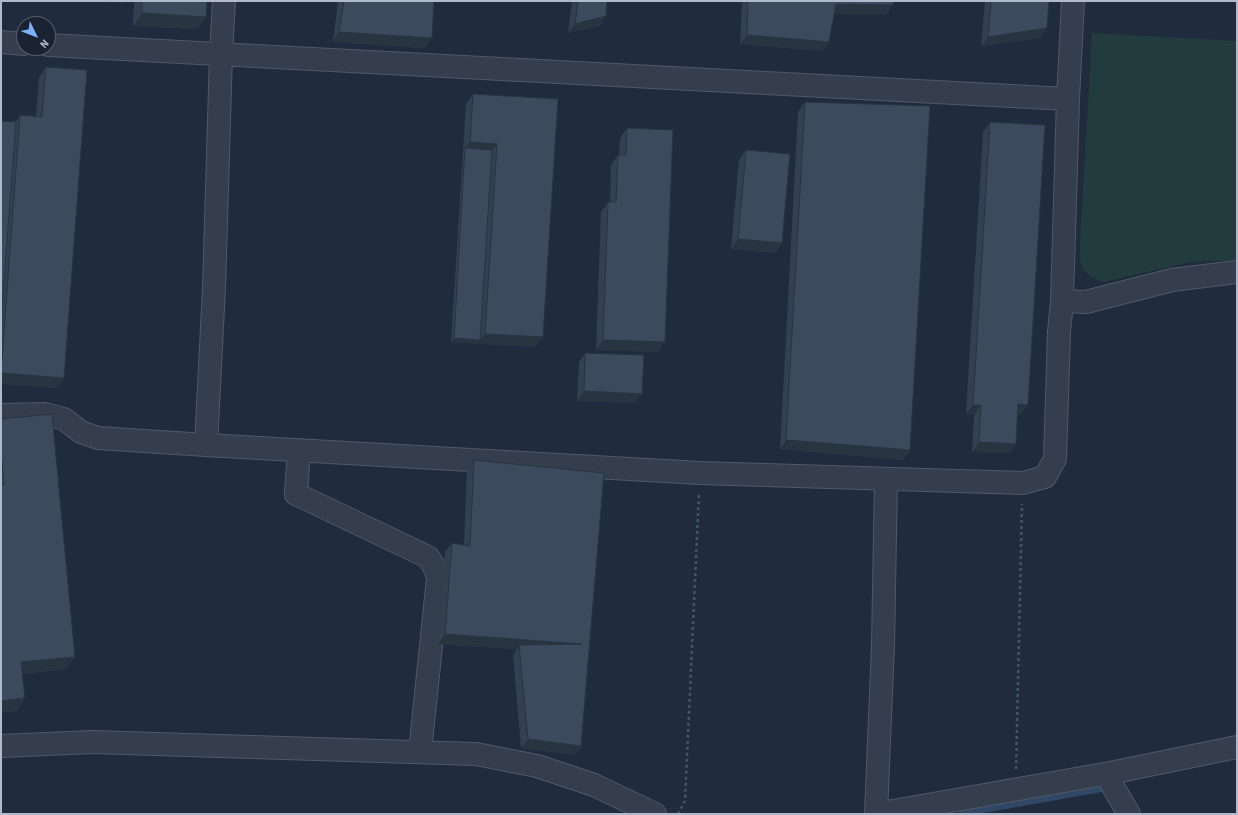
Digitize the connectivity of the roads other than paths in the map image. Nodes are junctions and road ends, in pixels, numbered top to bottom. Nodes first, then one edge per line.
1 (224, 1) edge
2 (1073, 1) edge
3 (1, 42) edge
4 (16, 43) edge
5 (56, 45) edge
6 (220, 54) junction
7 (1068, 99) junction
8 (1237, 272) edge
9 (1062, 301) junction
10 (1, 415) edge
11 (206, 445) junction
12 (299, 450) junction
13 (886, 478) junction
14 (1, 746) edge
15 (1237, 747) edge
16 (420, 752) junction
17 (1110, 773) junction
18 (655, 814) edge
19 (876, 814) edge
20 (1130, 814) edge

1 - 6 street
2 - 7 street
3 - 4 street
5 - 6 street
6 - 7 street
6 - 11 street
7 - 9 street
8 - 9 street
9 - 13 street
10 - 11 street
11 - 12 street
12 - 13 street
12 - 16 street
13 - 19 street
14 - 16 street
15 - 17 street
16 - 18 street
17 - 19 street
17 - 20 street

